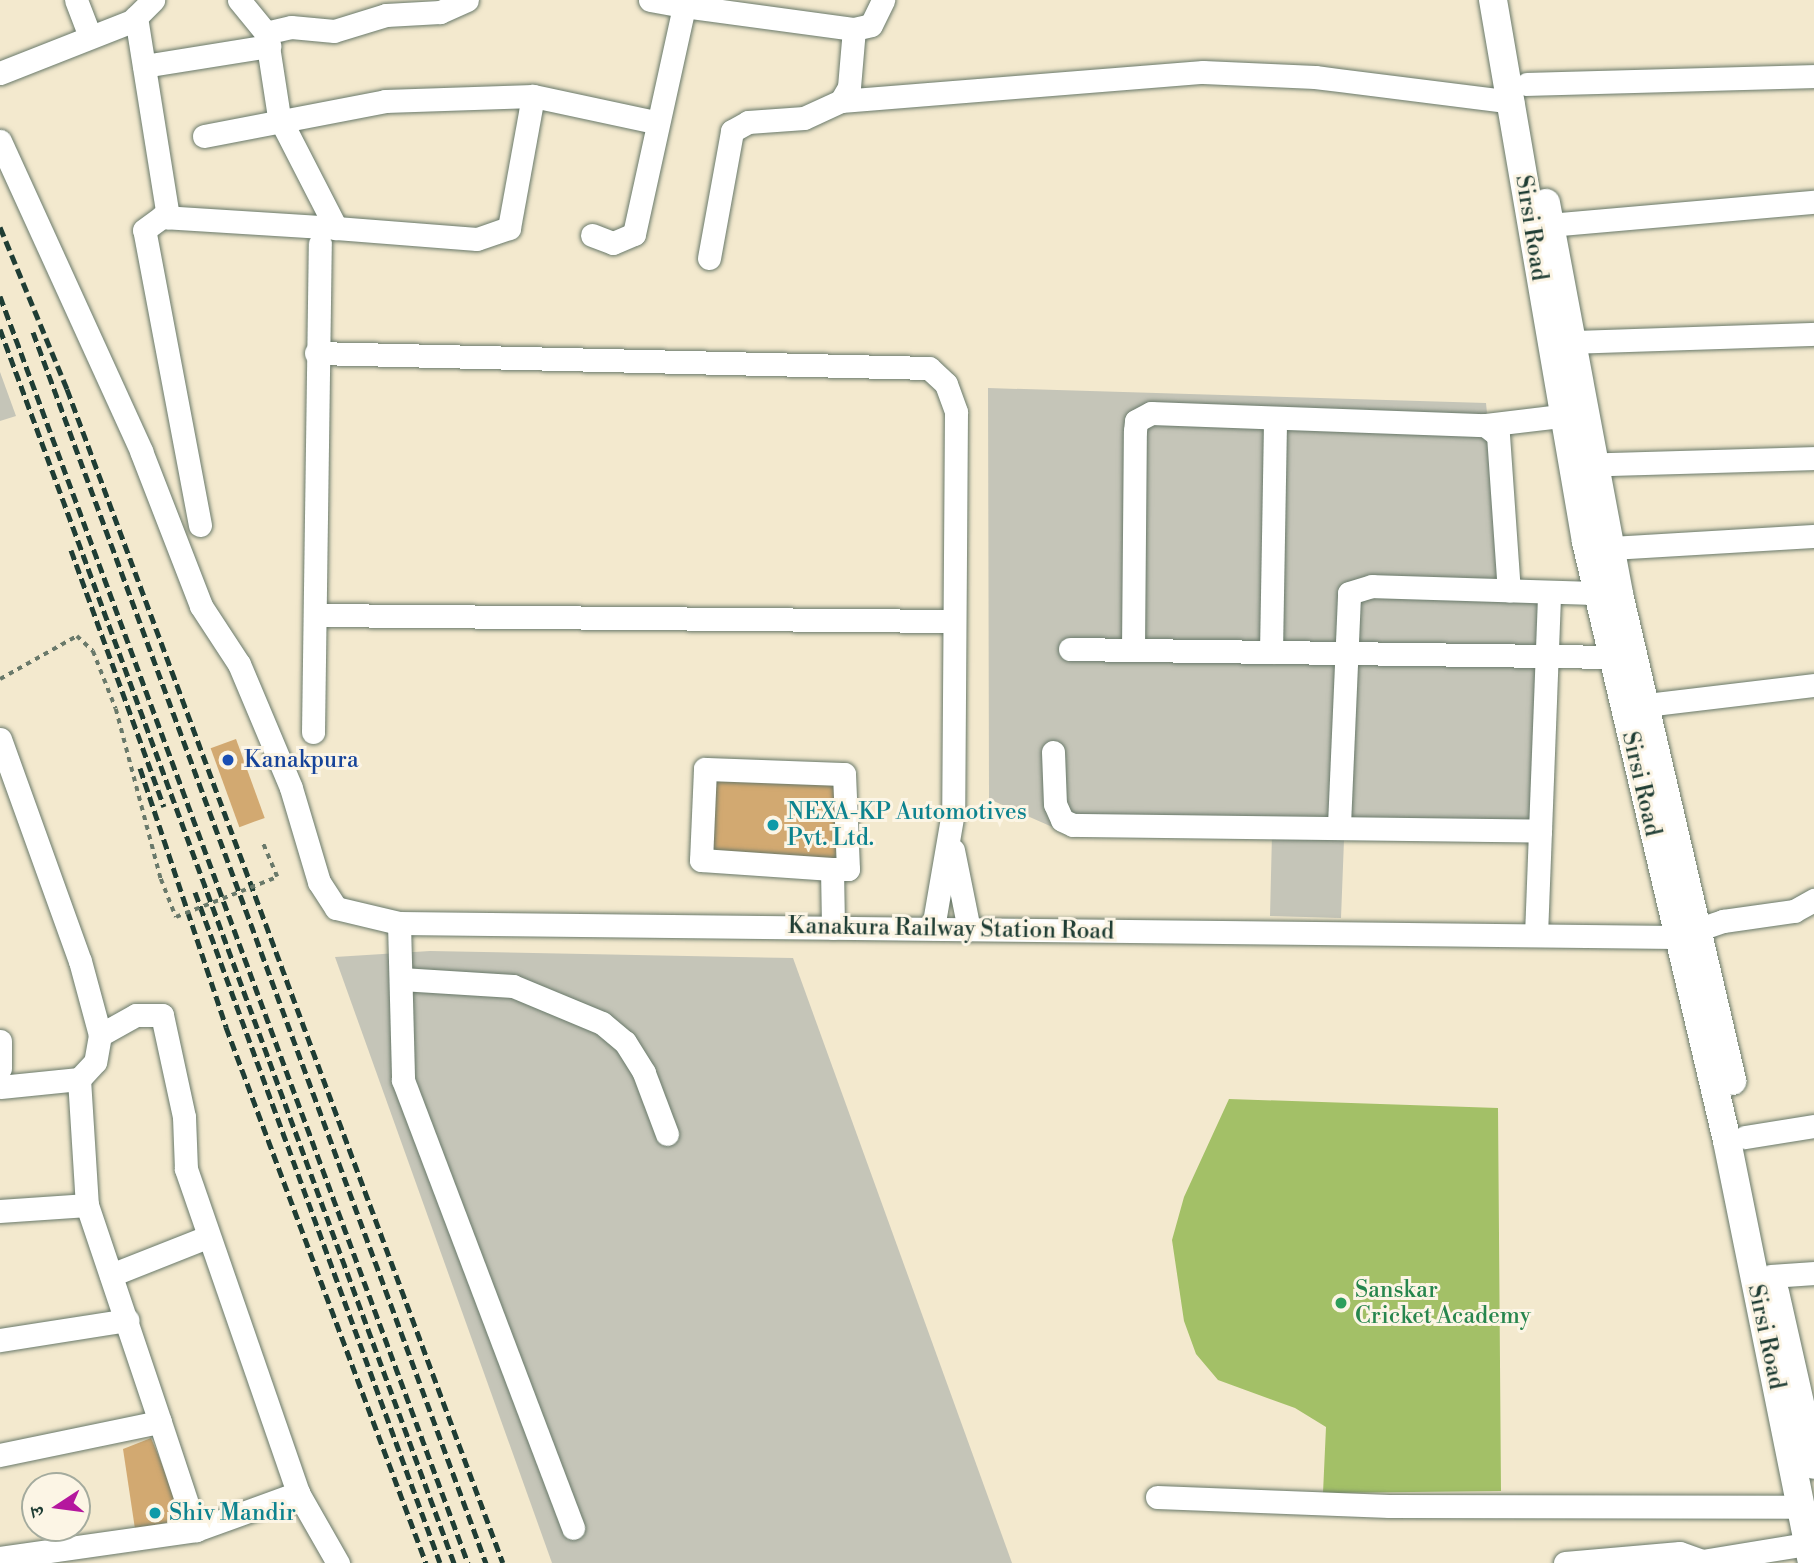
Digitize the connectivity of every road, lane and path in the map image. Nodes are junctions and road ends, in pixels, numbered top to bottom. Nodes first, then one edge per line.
1 (76, 0) edge
2 (153, 0) edge
3 (239, 0) edge
4 (467, 0) edge
5 (650, 0) edge
6 (883, 0) edge
7 (1493, 0) edge
8 (1512, 0) edge
9 (684, 6) junction
10 (136, 17) junction
11 (854, 29) junction
12 (90, 36) junction
13 (268, 40) junction
14 (144, 66) junction
15 (0, 73) edge
16 (1814, 76) edge
17 (1519, 93) junction
18 (533, 96) junction
19 (841, 101) junction
20 (279, 117) junction
21 (655, 122) junction
22 (204, 136) dead end
23 (0, 141) edge
24 (1814, 202) edge
25 (169, 217) junction
26 (1549, 225) junction
27 (592, 235) dead end
28 (328, 236) junction
29 (709, 258) dead end
30 (1814, 334) edge
31 (1572, 342) junction
32 (316, 353) junction
33 (1561, 416) junction
34 (1275, 419) junction
35 (1485, 425) junction
36 (1814, 458) edge
37 (1583, 464) junction
38 (200, 525) dead end
39 (1814, 536) edge
40 (1610, 548) junction
41 (1509, 591) junction
42 (1549, 592) junction
43 (1599, 593) junction
44 (315, 615) junction
45 (953, 621) junction
46 (1070, 649) dead end
47 (1133, 649) junction
48 (1271, 652) junction
49 (1345, 655) junction
50 (1546, 656) junction
51 (1613, 657) junction
52 (0, 679) edge
53 (1814, 685) edge
54 (1646, 705) junction
55 (313, 732) dead end
56 (0, 739) edge
57 (1053, 752) dead end
58 (1339, 825) junction
59 (1541, 831) junction
60 (262, 841) dead end
61 (951, 841) junction
62 (832, 869) junction
63 (1814, 900) edge
64 (399, 923) junction
65 (833, 928) junction
66 (933, 928) junction
67 (969, 929) junction
68 (1686, 933) junction
69 (1536, 935) junction
70 (401, 979) junction
71 (100, 1035) junction
72 (0, 1041) edge
73 (0, 1068) edge
74 (79, 1079) junction
75 (0, 1087) edge
76 (1814, 1126) edge
77 (667, 1134) dead end
78 (1745, 1138) junction
79 (87, 1205) junction
80 (0, 1211) edge
81 (207, 1237) junction
82 (1814, 1273) edge
83 (111, 1275) junction
84 (1771, 1276) junction
85 (127, 1320) junction
86 (0, 1340) edge
87 (1801, 1412) edge
88 (160, 1422) junction
89 (0, 1455) edge
90 (1814, 1465) edge
91 (298, 1493) junction
92 (1157, 1497) dead end
93 (1801, 1507) junction
94 (573, 1528) dead end
95 (196, 1530) junction
96 (1809, 1545) edge
97 (0, 1558) edge
98 (1703, 1562) edge
99 (338, 1563) edge
100 (1565, 1563) edge

1 - 12 street
2 - 10 street
3 - 13 street
4 - 13 street
5 - 9 street
6 - 11 street
7 - 17 main road, Sirsi Road
8 - 17 main road, Sirsi Road
9 - 11 street
9 - 21 street
10 - 12 street
10 - 14 street
11 - 19 street
12 - 15 street
13 - 14 street
13 - 20 street
14 - 25 street
16 - 17 street
17 - 19 street
17 - 26 main road, Sirsi Road
17 - 33 main road, Sirsi Road
18 - 20 street
18 - 21 street
18 - 28 street
19 - 29 street
20 - 22 street
20 - 28 street
21 - 27 street
23 - 64 street, Kanakura Railway Station Road
24 - 26 street
25 - 28 street
25 - 38 street
26 - 31 main road, Sirsi Road
28 - 32 street
30 - 31 street
31 - 37 main road, Sirsi Road
32 - 44 street
32 - 45 street
33 - 35 street
33 - 37 main road, Sirsi Road
34 - 35 street
34 - 47 street
34 - 48 street
35 - 41 street
36 - 37 street
37 - 40 main road, Sirsi Road
37 - 43 main road, Sirsi Road
39 - 40 street
40 - 54 main road, Sirsi Road
41 - 42 street
41 - 49 street
42 - 43 street
42 - 50 street
43 - 51 main road, Sirsi Road
44 - 45 street
44 - 55 street
45 - 61 street
46 - 47 street
47 - 48 street
48 - 49 street
49 - 50 street
49 - 58 street
50 - 51 street
50 - 59 street
51 - 68 main road, Sirsi Road
52 - 60 path, bridge
53 - 54 street
54 - 68 main road, Sirsi Road
56 - 71 street
57 - 58 street
58 - 59 street
59 - 69 street
61 - 66 street
61 - 67 street
62 - 62 street
62 - 65 street
63 - 68 street, Kanakura Railway Station Road
64 - 65 street, Kanakura Railway Station Road
64 - 70 street
65 - 66 street, Kanakura Railway Station Road
66 - 67 street, Kanakura Railway Station Road
67 - 69 street, Kanakura Railway Station Road
68 - 69 street, Kanakura Railway Station Road
68 - 78 main road, Sirsi Road
68 - 87 main road, Sirsi Road
70 - 77 street
70 - 94 street
71 - 74 street
71 - 81 street
72 - 73 street
74 - 75 street
74 - 79 street
76 - 78 street
78 - 84 main road, Sirsi Road
79 - 80 street
79 - 83 street
81 - 83 street
81 - 91 street
82 - 84 street
83 - 85 street
84 - 87 main road, Sirsi Road
85 - 86 street
85 - 88 street
87 - 90 main road, Sirsi Road
87 - 93 main road, Sirsi Road
88 - 89 street
88 - 95 street
91 - 95 street
91 - 99 street
92 - 93 street
93 - 96 main road, Sirsi Road
95 - 97 street
96 - 98 street
98 - 100 street

